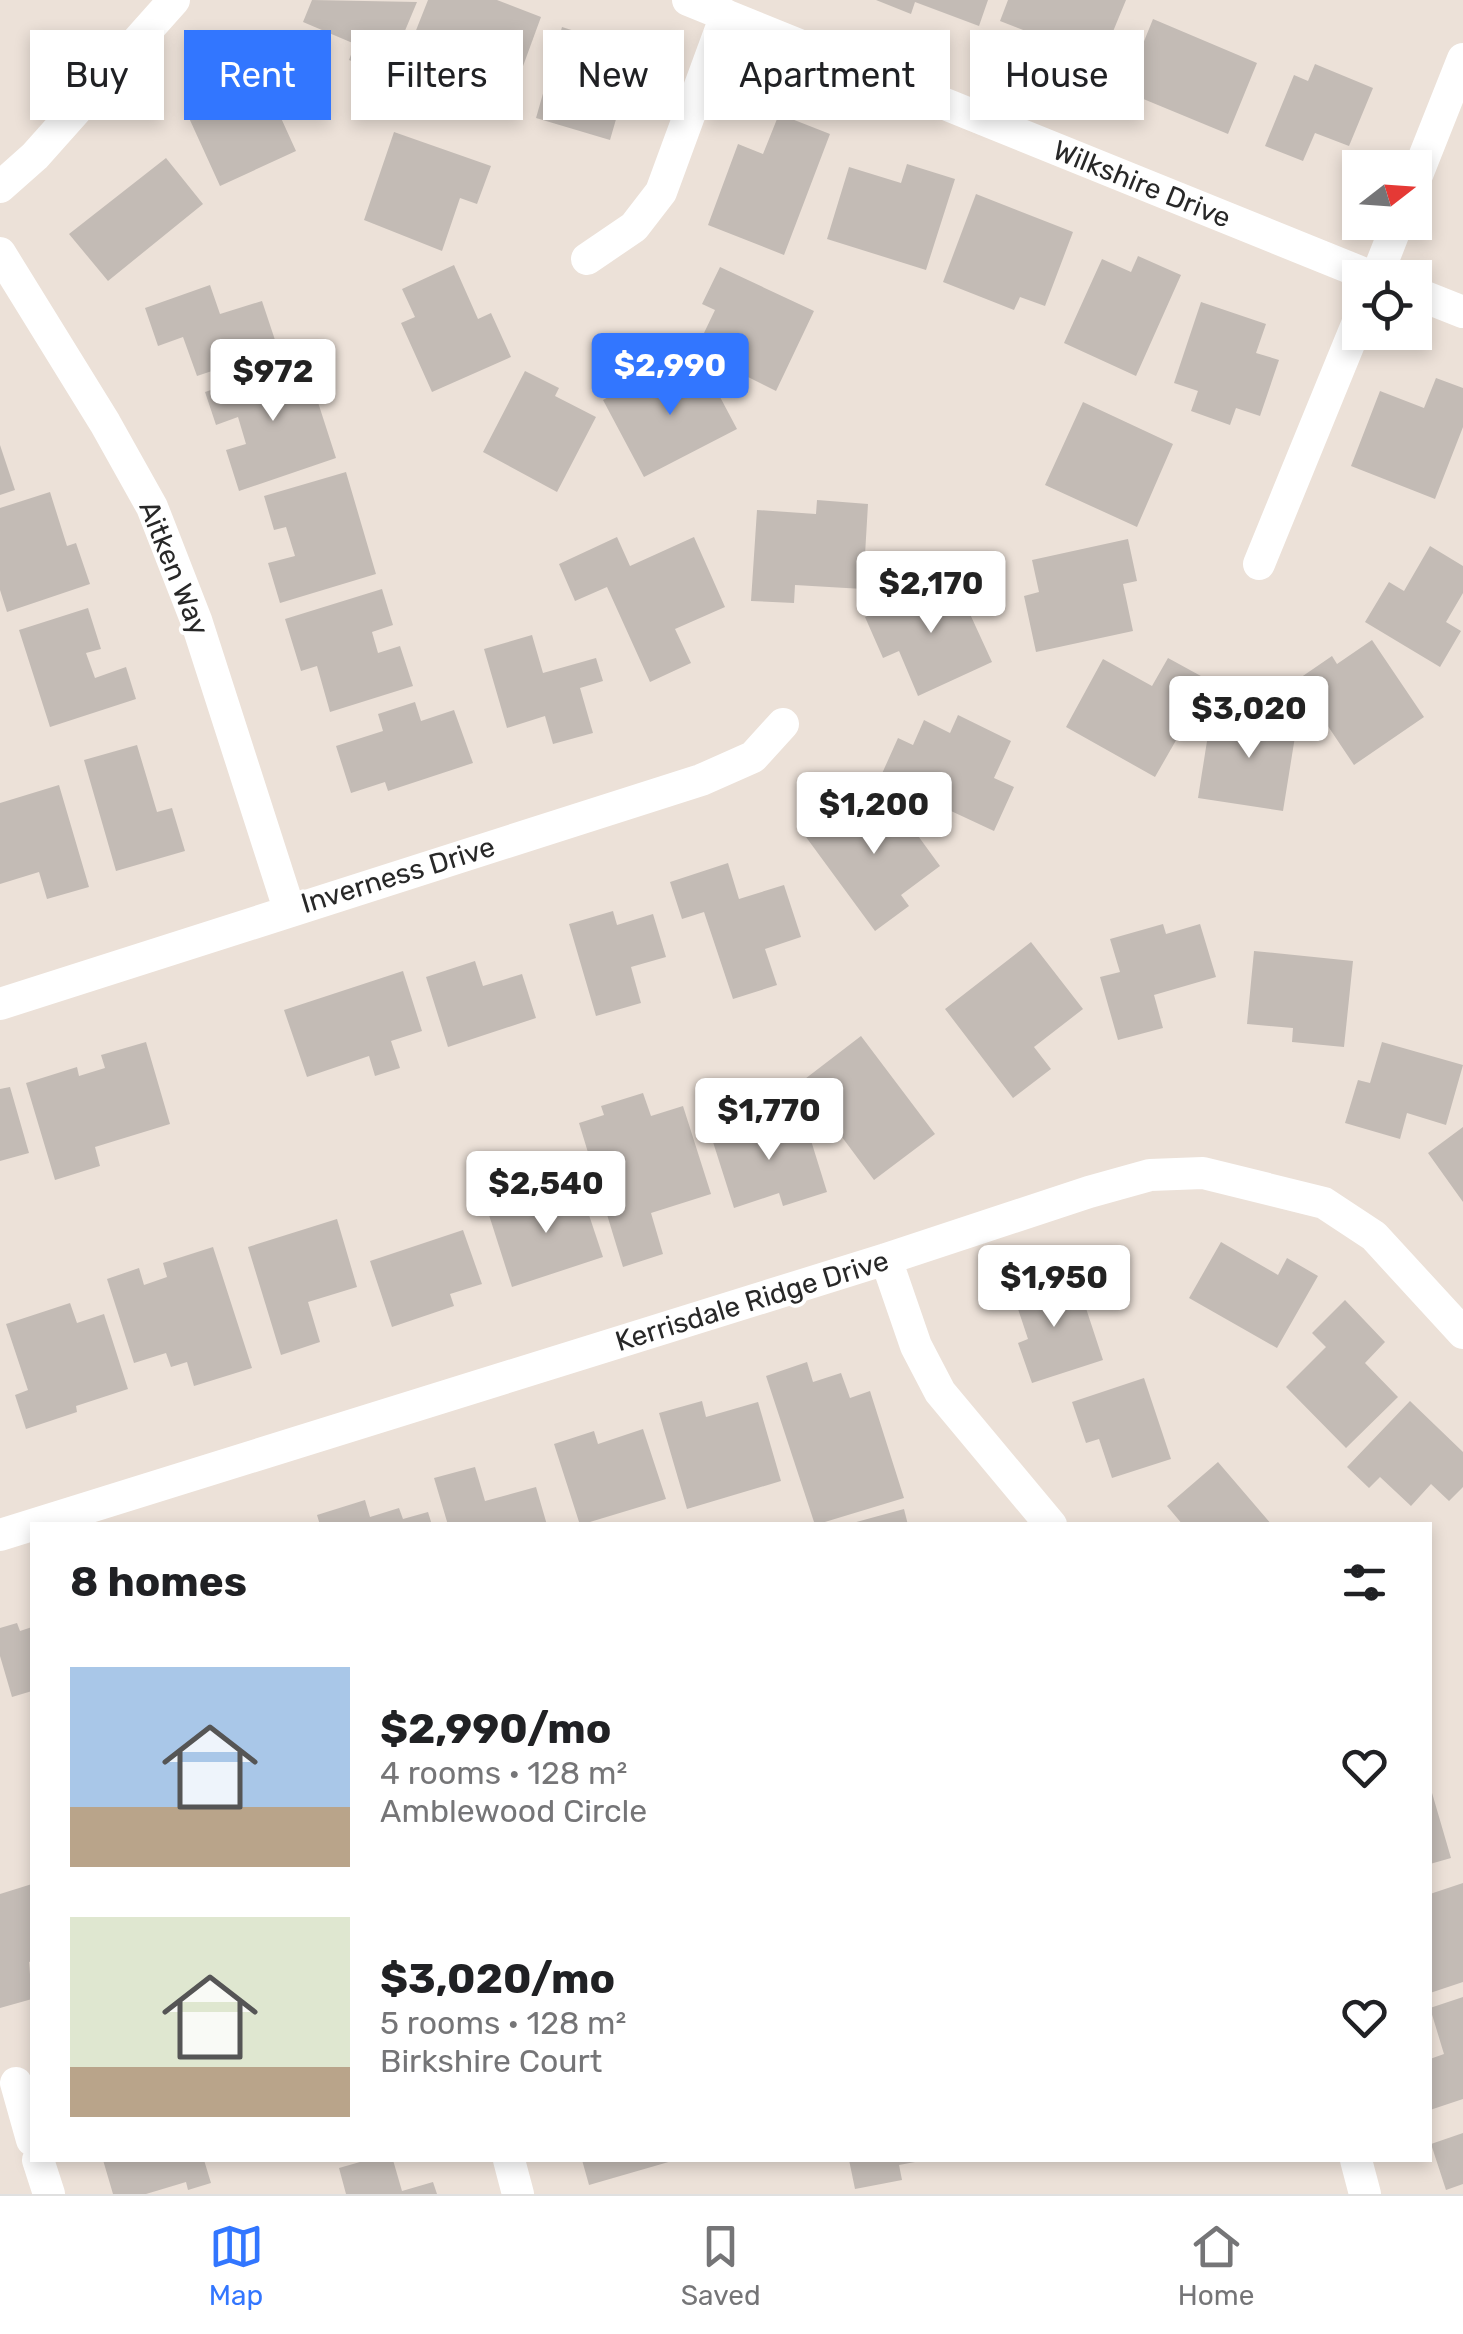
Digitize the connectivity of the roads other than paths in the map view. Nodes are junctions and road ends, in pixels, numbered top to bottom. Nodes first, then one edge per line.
1 (174, 0) edge
2 (688, 0) edge
3 (726, 15) junction
4 (1463, 59) edge
5 (1427, 150) edge
6 (0, 186) edge
7 (0, 253) edge
8 (587, 258) dead end
9 (1342, 264) edge
10 (1432, 300) edge
11 (1463, 312) edge
12 (1346, 350) edge
13 (1258, 564) dead end
14 (783, 724) dead end
15 (289, 909) junction
16 (0, 1004) edge
17 (886, 1259) junction
18 (1463, 1333) edge
19 (39, 1522) edge
20 (1048, 1522) edge
21 (30, 1525) edge
22 (0, 1534) edge
23 (16, 2083) edge
24 (30, 2133) edge
25 (39, 2162) edge
26 (510, 2162) edge
27 (1357, 2162) edge
28 (48, 2194) edge
29 (518, 2194) edge
30 (1365, 2194) edge

1 - 6 street
2 - 3 street, Wilkshire Drive
3 - 8 street
3 - 9 street, Wilkshire Drive
4 - 5 street
7 - 15 street, Aitken Way
10 - 11 street
12 - 13 street
14 - 15 street, Inverness Drive
15 - 16 street, Inverness Drive
17 - 18 street, Kerrisdale Ridge Drive
17 - 19 street, Kerrisdale Ridge Drive
17 - 20 street
21 - 22 street, Kerrisdale Ridge Drive
23 - 24 street
25 - 28 street
26 - 29 street
27 - 30 street

